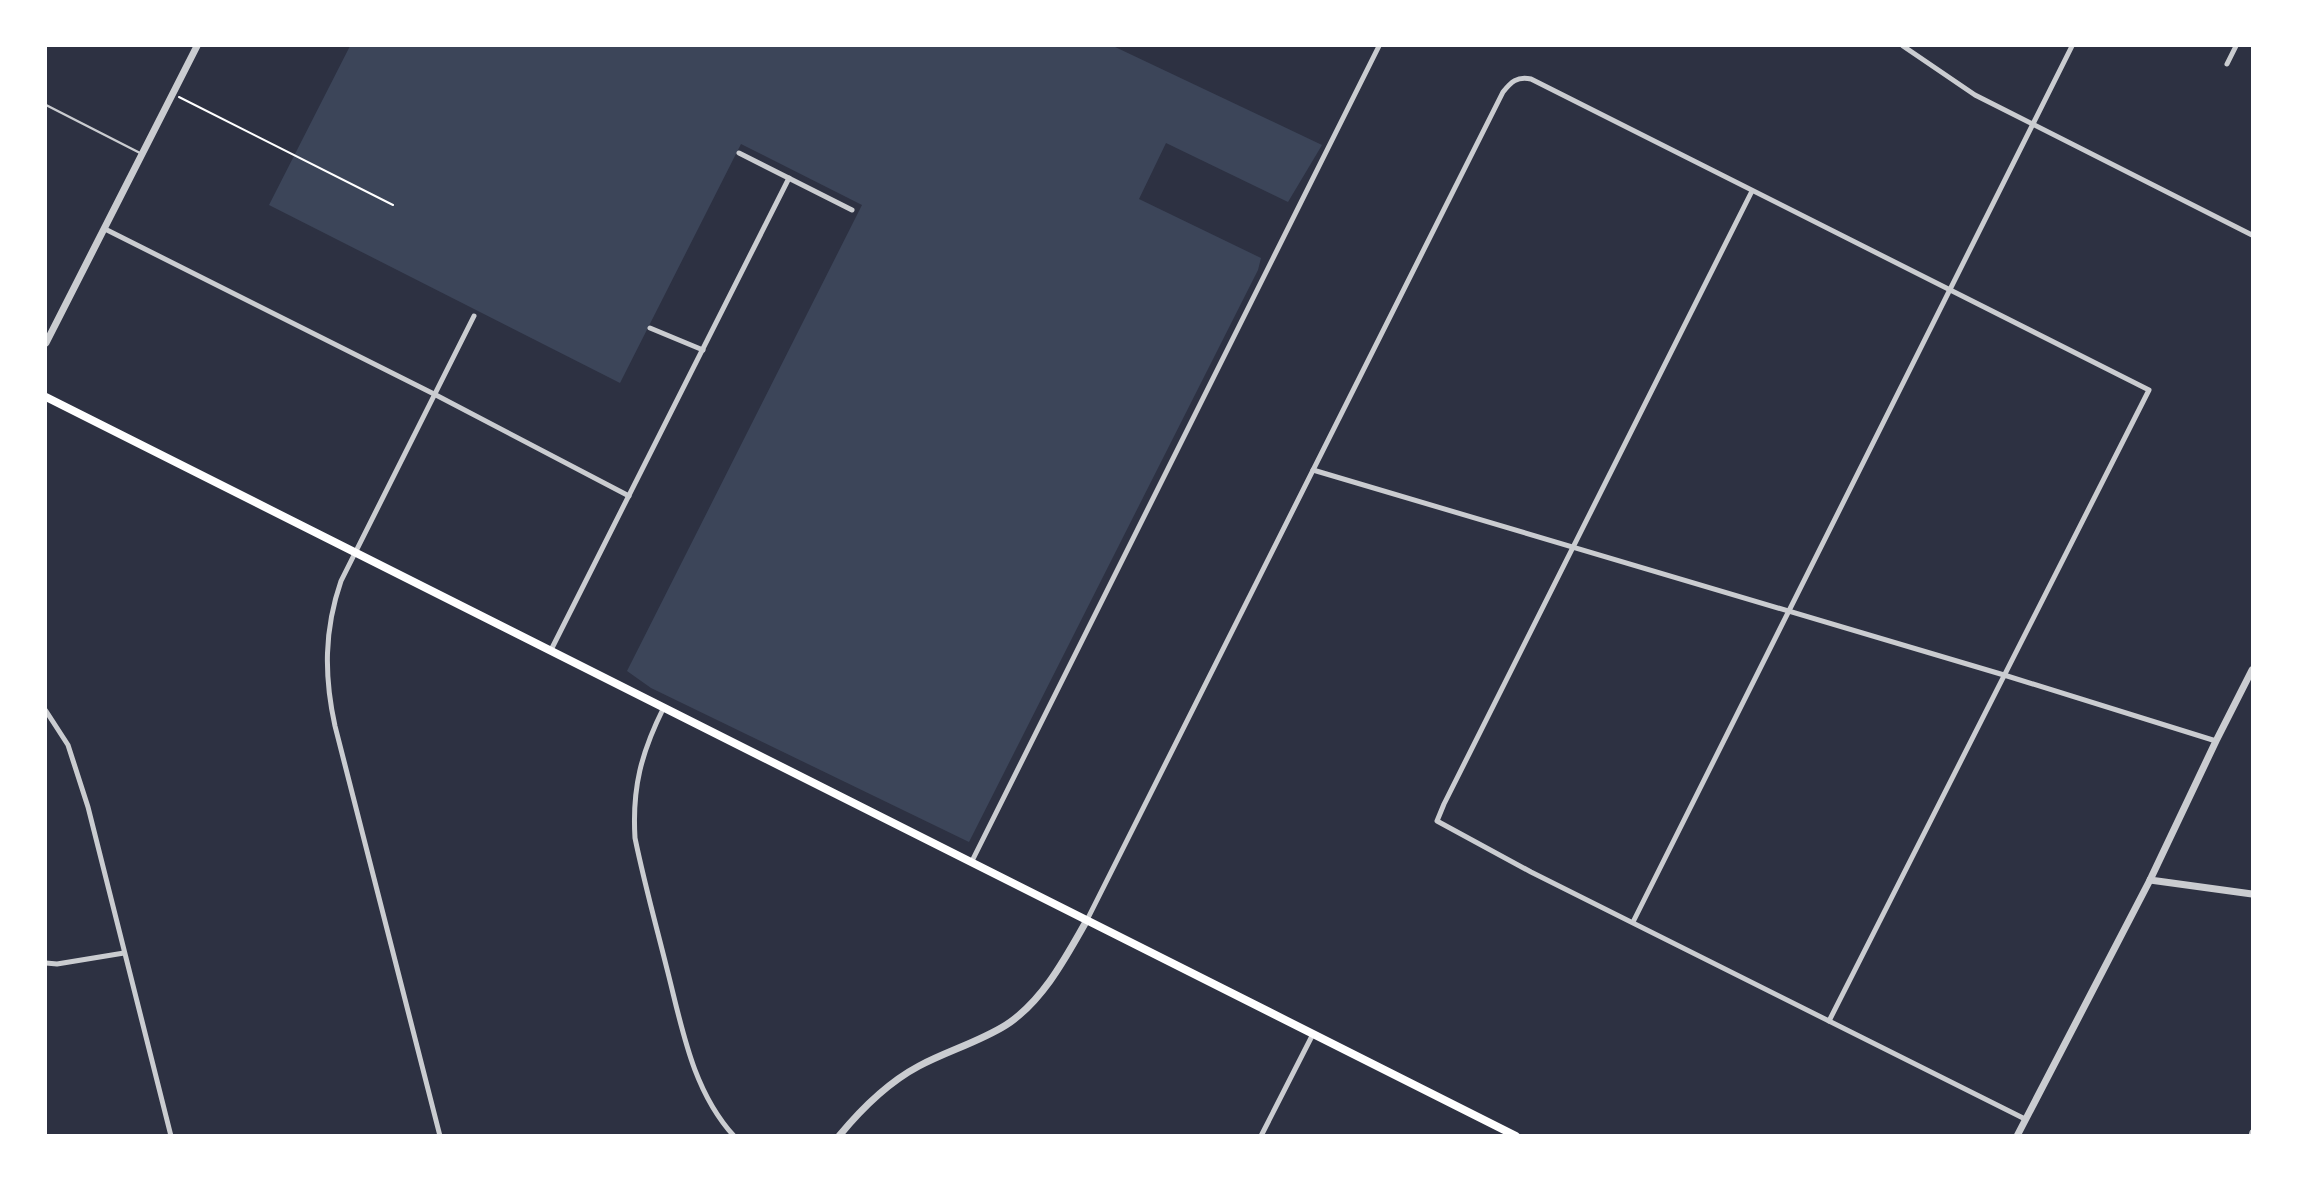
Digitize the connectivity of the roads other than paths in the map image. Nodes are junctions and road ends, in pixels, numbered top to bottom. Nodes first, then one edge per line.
1 (197, 46) edge
2 (1379, 46) edge
3 (1903, 46) edge
4 (2072, 46) edge
5 (2236, 46) edge
6 (2227, 64) dead end
7 (46, 105) edge
8 (2032, 124) junction
9 (739, 153) dead end
10 (143, 154) junction
11 (789, 178) junction
12 (1752, 191) junction
13 (852, 210) dead end
14 (105, 229) junction
15 (2252, 235) edge
16 (1949, 290) junction
17 (474, 316) dead end
18 (650, 328) dead end
19 (46, 343) edge
20 (703, 350) junction
21 (434, 394) junction
22 (46, 397) edge
23 (1313, 470) junction
24 (629, 496) junction
25 (1574, 548) junction
26 (354, 552) junction
27 (1787, 612) junction
28 (551, 650) junction
29 (2252, 670) edge
30 (2004, 674) junction
31 (664, 707) junction
32 (46, 711) edge
33 (2216, 741) junction
34 (972, 861) junction
35 (2150, 880) junction
36 (2252, 894) edge
37 (1087, 920) junction
38 (1633, 922) junction
39 (124, 953) junction
40 (46, 963) edge
41 (1829, 1021) junction
42 (1313, 1034) junction
43 (2025, 1119) junction
44 (171, 1136) edge
45 (440, 1136) edge
46 (734, 1136) edge
47 (839, 1136) edge
48 (1261, 1136) edge
49 (1516, 1136) edge
50 (2017, 1136) edge

1 - 10 street
2 - 34 street
3 - 8 street
4 - 8 street
5 - 6 street
7 - 10 lane
8 - 15 street
8 - 16 street
9 - 11 street
10 - 14 street
11 - 13 street
11 - 20 street
12 - 16 street
12 - 23 street
12 - 25 street
14 - 19 street
14 - 21 street
16 - 27 street
16 - 30 street
17 - 21 street
18 - 20 street
20 - 24 street
21 - 24 street
21 - 26 street
22 - 26 main road
23 - 25 street
23 - 37 street
24 - 28 street
25 - 27 street
25 - 38 street
26 - 28 main road
26 - 45 street
27 - 30 street
27 - 38 street
28 - 31 main road
29 - 33 street
30 - 33 street
30 - 41 street
31 - 34 main road
31 - 46 street
32 - 39 street
33 - 35 street
34 - 37 main road
35 - 36 street
35 - 43 street
37 - 42 main road
37 - 47 street
38 - 41 street
39 - 40 street
39 - 44 street
41 - 43 street
42 - 48 street
42 - 49 main road
43 - 50 street

